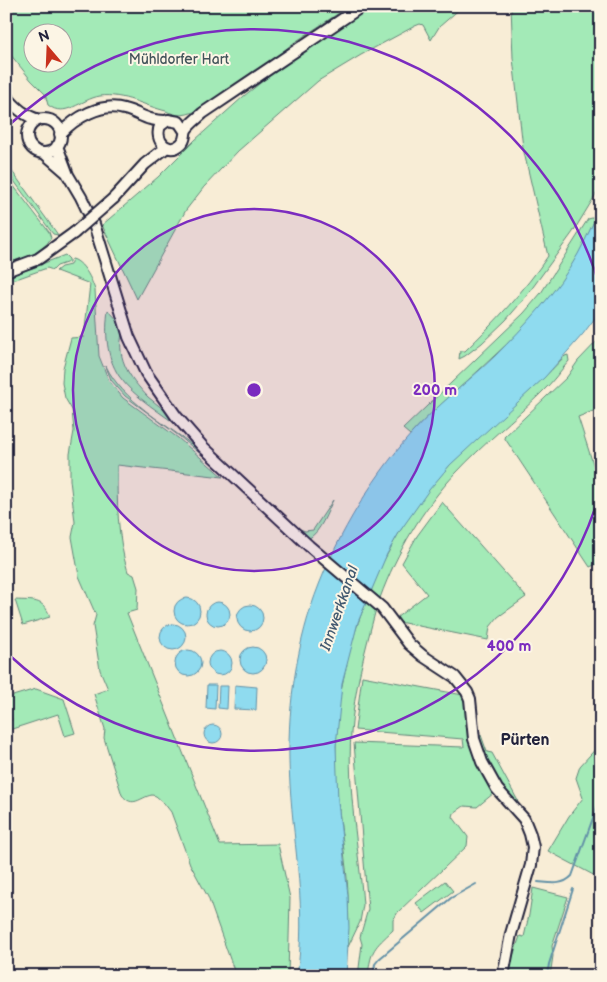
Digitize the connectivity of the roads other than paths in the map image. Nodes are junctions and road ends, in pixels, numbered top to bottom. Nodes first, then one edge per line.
1 (362, 6) edge
2 (6, 96) edge
3 (17, 109) junction
4 (203, 113) junction
5 (77, 119) junction
6 (146, 119) junction
7 (39, 120) junction
8 (170, 121) junction
9 (51, 122) junction
10 (28, 130) junction
11 (185, 131) junction
12 (60, 134) junction
13 (158, 137) junction
14 (57, 146) junction
15 (167, 147) junction
16 (44, 153) junction
17 (145, 164) junction
18 (68, 175) junction
19 (6, 271) edge
20 (503, 976) edge

1 - 4 main road
2 - 3 main road
3 - 7 main road
3 - 10 main road
4 - 8 main road
4 - 11 main road
5 - 6 main road
5 - 9 main road
5 - 12 main road
6 - 8 main road
6 - 13 main road
7 - 9 main road
7 - 10 main road
8 - 11 main road
8 - 13 main road
9 - 12 main road
10 - 16 main road
11 - 15 main road
12 - 14 main road
13 - 15 main road
13 - 17 main road
14 - 16 main road
14 - 18 main road
15 - 17 main road
16 - 18 main road
17 - 19 main road, bridge
18 - 20 main road

